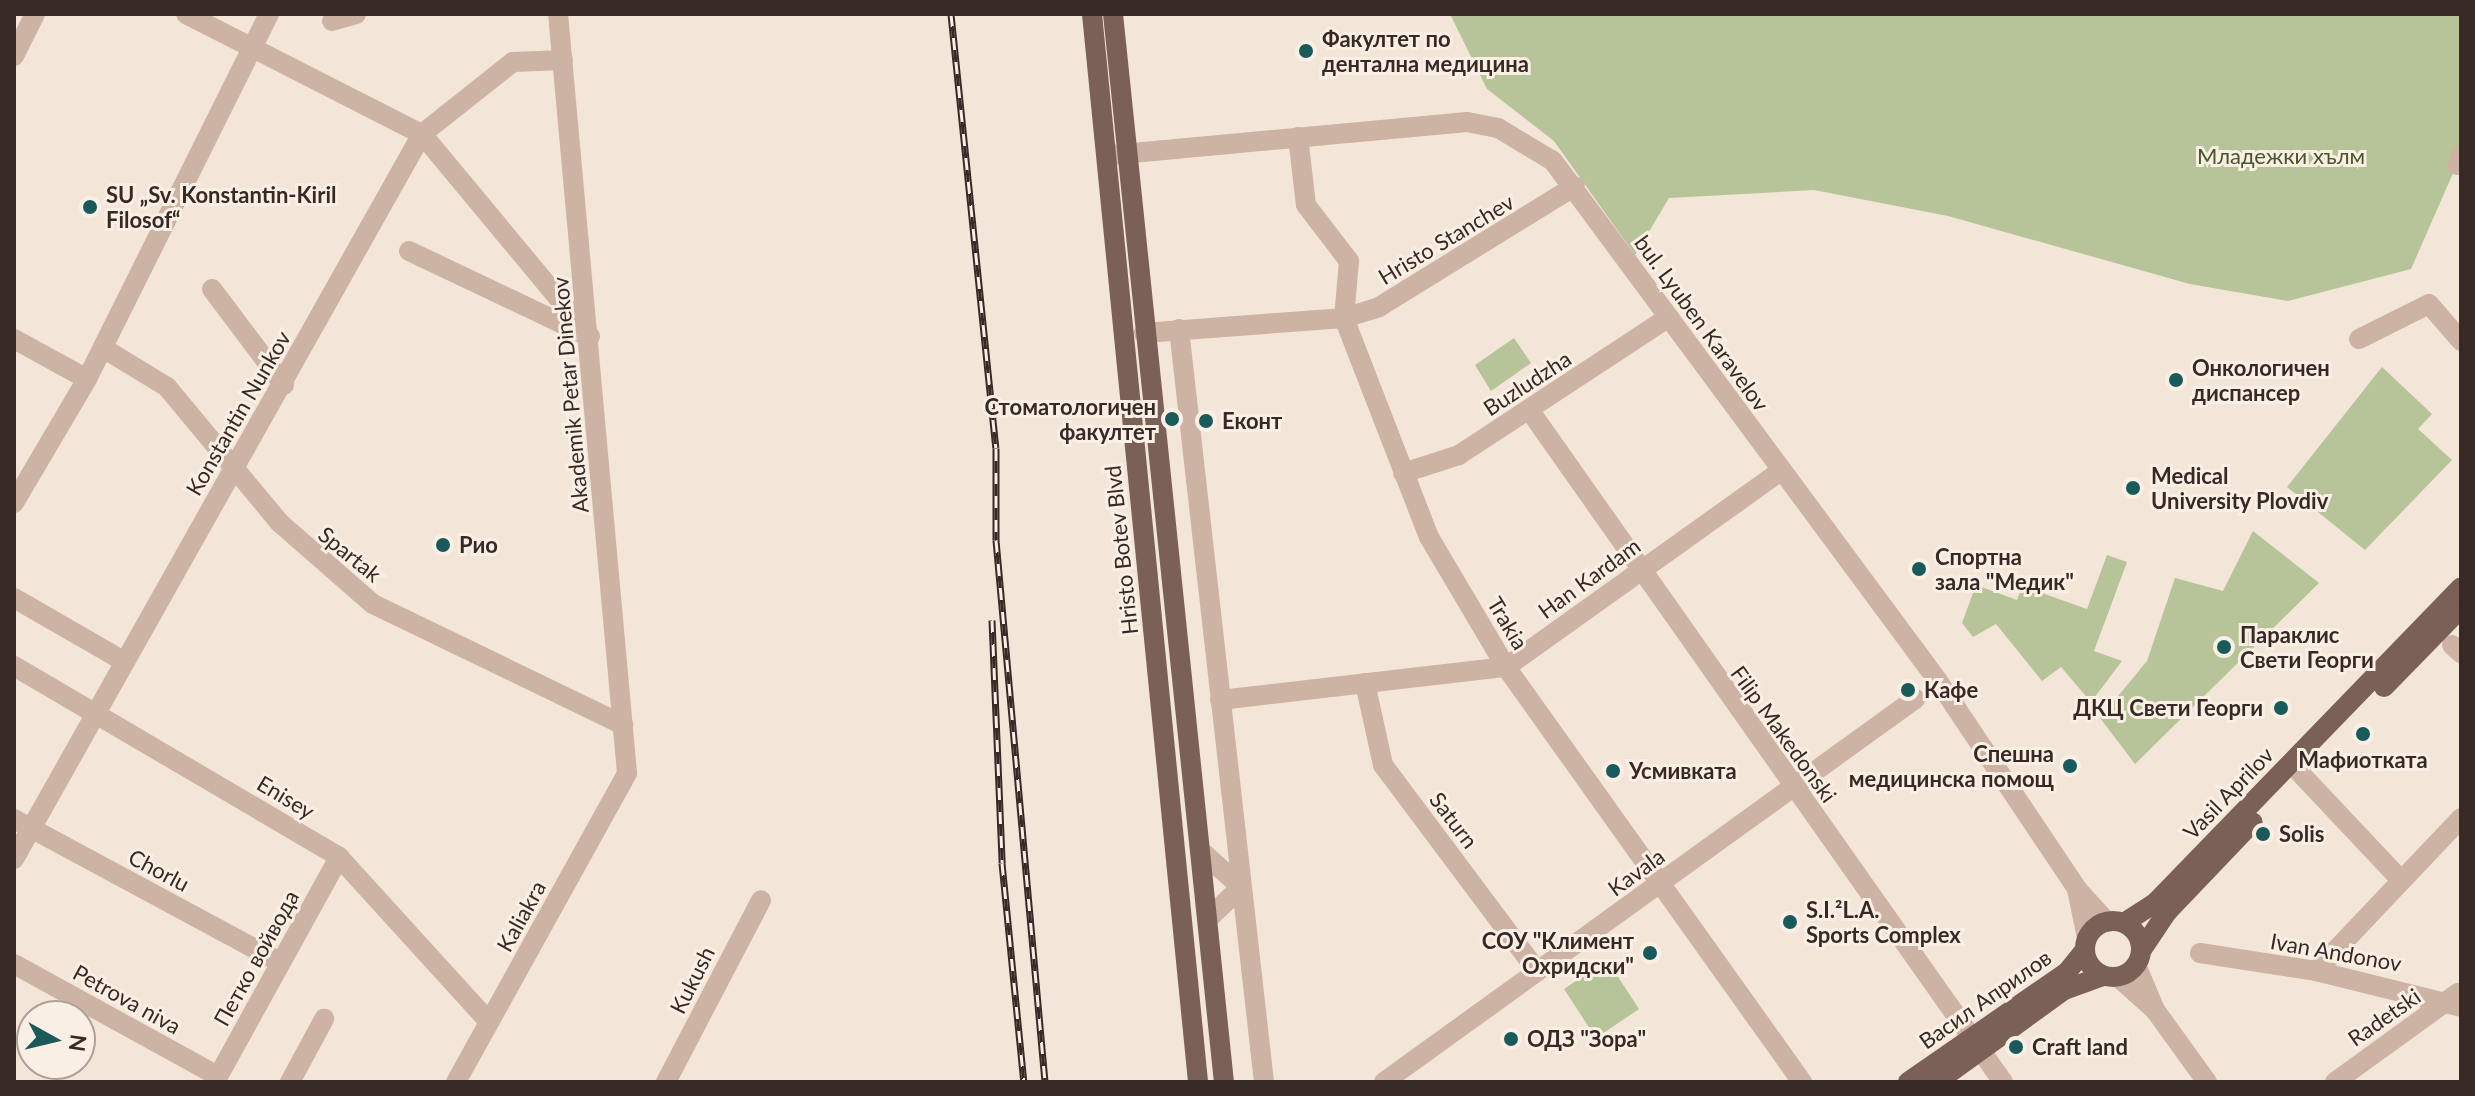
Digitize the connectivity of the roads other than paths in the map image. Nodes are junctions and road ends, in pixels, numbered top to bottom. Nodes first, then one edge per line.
1 (35, 14) edge
2 (186, 14) edge
3 (269, 14) edge
4 (356, 14) edge
5 (558, 14) edge
6 (1092, 14) edge
7 (1113, 14) edge
8 (332, 21) dead end
9 (257, 47) junction
10 (14, 56) edge
11 (563, 60) junction
12 (422, 134) junction
13 (1298, 137) junction
14 (1124, 154) junction
15 (1103, 156) junction
16 (1575, 186) junction
17 (409, 251) dead end
18 (212, 289) dead end
19 (1669, 317) junction
20 (1344, 318) junction
21 (1179, 329) junction
22 (1144, 333) junction
23 (590, 336) junction
24 (2460, 338) edge
25 (14, 339) edge
26 (2359, 339) dead end
27 (103, 348) junction
28 (87, 379) junction
29 (284, 385) junction
30 (1530, 411) junction
31 (233, 471) junction
32 (1779, 472) junction
33 (1403, 473) junction
34 (16, 496) edge
35 (1638, 572) junction
36 (2461, 587) edge
37 (14, 598) edge
38 (2461, 608) edge
39 (122, 660) junction
40 (14, 666) edge
41 (1506, 667) junction
42 (1365, 683) junction
43 (1915, 699) dead end
44 (1220, 700) junction
45 (93, 713) junction
46 (623, 725) junction
47 (627, 773) joint
48 (2300, 773) junction
49 (1791, 786) junction
50 (2461, 818) edge
51 (22, 824) edge
52 (1201, 851) junction
53 (339, 857) junction
54 (14, 859) edge
55 (2400, 879) junction
56 (1664, 882) junction
57 (1241, 887) junction
58 (2077, 889) junction
59 (761, 900) dead end
60 (1208, 919) junction
61 (2116, 923) junction
62 (2086, 944) junction
63 (2200, 953) dead end
64 (2139, 958) junction
65 (281, 963) junction
66 (14, 964) edge
67 (1537, 971) junction
68 (2316, 971) junction
69 (2110, 977) junction
70 (2458, 999) edge
71 (2155, 1010) junction
72 (324, 1019) dead end
73 (489, 1022) junction
74 (1976, 1044) junction
75 (1398, 1078) edge
76 (216, 1079) edge
77 (290, 1082) edge
78 (456, 1082) edge
79 (666, 1082) edge
80 (1198, 1082) edge
81 (1224, 1082) edge
82 (1264, 1082) edge
83 (1802, 1082) edge
84 (1908, 1082) edge
85 (1937, 1082) edge
86 (2003, 1082) edge
87 (2207, 1082) edge
88 (2335, 1082) edge

1 - 10 street
2 - 9 street
3 - 9 street
4 - 8 street
5 - 11 street, Akademik Petar Dinekov
6 - 15 main road, Hristo Botev Blvd
7 - 14 main road
9 - 12 street
9 - 27 street
11 - 12 street, Konstantin Nunkov
11 - 23 street, Akademik Petar Dinekov
12 - 23 street
12 - 29 street, Konstantin Nunkov
13 - 14 street, bul. Lyuben Karavelov
13 - 16 street, bul. Lyuben Karavelov
13 - 20 street, Trakia
14 - 15 street, bul. Lyuben Karavelov
14 - 22 main road
15 - 80 main road, Hristo Botev Blvd
16 - 19 street, bul. Lyuben Karavelov
16 - 20 street, Hristo Stanchev
17 - 23 street
18 - 29 street
19 - 30 street, Buzludzha
19 - 32 street, bul. Lyuben Karavelov
20 - 21 street, Hristo Stanchev
20 - 33 street, Trakia
21 - 22 street, Hristo Stanchev
21 - 44 street
22 - 52 main road
23 - 46 street, Akademik Petar Dinekov
24 - 26 street
25 - 28 street
27 - 28 street
27 - 31 street, Spartak
28 - 34 street
29 - 31 street, Konstantin Nunkov
30 - 33 street, Buzludzha
30 - 35 street, Filip Makedonski
31 - 39 street, Konstantin Nunkov
31 - 46 street, Spartak
32 - 35 street, Han Kardam
32 - 58 street, bul. Lyuben Karavelov
33 - 41 street, Trakia
35 - 41 street, Han Kardam
35 - 49 street, Filip Makedonski
36 - 61 main road, Vasil Aprilov
37 - 39 street
38 - 48 main road, Vasil Aprilov
39 - 45 street, Konstantin Nunkov
40 - 45 street, Enisey
41 - 42 street, Han Kardam
41 - 56 street, Trakia
42 - 44 street, Han Kardam
42 - 67 street, Saturn
43 - 49 street, Kavala
44 - 57 street
45 - 51 street, Konstantin Nunkov
45 - 53 street, Enisey
46 - 47 street, Akademik Petar Dinekov
47 - 73 street, Kaliakra
48 - 55 street
48 - 64 main road, Vasil Aprilov
49 - 56 street, Kavala
49 - 74 street, Filip Makedonski
50 - 55 street
51 - 54 street, Konstantin Nunkov
51 - 65 street, Chorlu
52 - 57 street
52 - 60 main road
53 - 65 street, Петко войвода
53 - 73 street, Enisey
55 - 68 street
56 - 67 street, Kavala
56 - 83 street, Trakia
57 - 60 street
57 - 82 street
58 - 61 street, bul. Lyuben Karavelov
58 - 62 street, bul. Lyuben Karavelov
59 - 79 street, Kukush
60 - 81 main road
61 - 62 main road, Vasil Aprilov
61 - 64 main road
62 - 69 main road
62 - 74 main road, Васил Априлов
63 - 68 street, Ivan Andonov
64 - 69 main road, Васил Априлов
64 - 71 street
65 - 76 street, Петко войвода
66 - 76 street, Petrova niva
67 - 75 street, Kavala
68 - 70 street, Ivan Andonov
69 - 71 street
69 - 74 main road, Васил Априлов
70 - 88 street, Radetski
71 - 87 street
72 - 77 street
73 - 78 street, Kaliakra
74 - 84 main road, Васил Априлов
74 - 85 main road, Васил Априлов
74 - 86 street, Filip Makedonski

